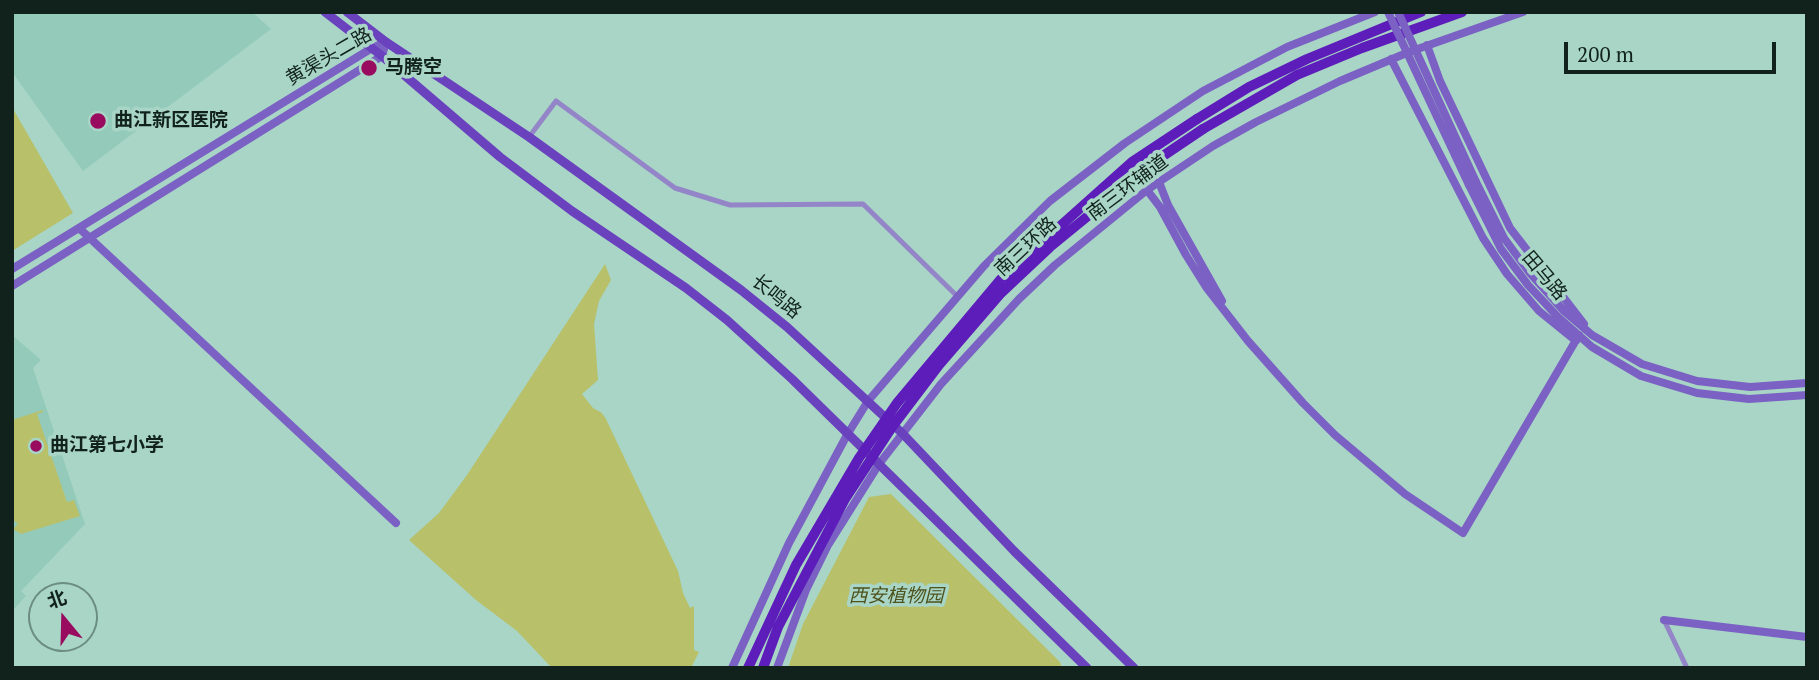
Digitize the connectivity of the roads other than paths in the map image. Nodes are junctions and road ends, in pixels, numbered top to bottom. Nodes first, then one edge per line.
1 (325, 12) edge
2 (347, 12) edge
3 (1388, 12) edge
4 (1398, 12) edge
5 (1421, 12) edge
6 (1462, 12) edge
7 (1523, 12) edge
8 (1369, 13) edge
9 (386, 42) junction
10 (1427, 46) junction
11 (372, 48) junction
12 (382, 56) junction
13 (1391, 60) junction
14 (1200, 124) junction
15 (529, 137) junction
16 (1159, 183) junction
17 (1472, 184) junction
18 (1147, 190) junction
19 (79, 228) junction
20 (89, 237) junction
21 (12, 269) edge
22 (12, 286) edge
23 (958, 297) junction
24 (1230, 316) junction
25 (1592, 335) junction
26 (1577, 338) junction
27 (1807, 383) edge
28 (1807, 395) edge
29 (868, 401) junction
30 (902, 433) junction
31 (847, 435) junction
32 (879, 464) junction
33 (396, 523) dead end
34 (1664, 621) joint
35 (1807, 637) edge
36 (732, 668) edge
37 (748, 668) edge
38 (762, 668) edge
39 (777, 668) edge
40 (1087, 668) edge
41 (1134, 668) edge
42 (1687, 668) edge

1 - 11 main road
2 - 9 main road, 长鸣路
3 - 17 street, 田马路, bridge
4 - 17 street, 田马路, bridge
5 - 14 highway, 南三环路
6 - 14 highway, 南三环路
7 - 10 street, 南三环辅道
8 - 23 street, 南三环辅道
9 - 11 street, 黄渠头二路
9 - 12 street, 黄渠头二路
9 - 15 main road, 长鸣路
10 - 13 street, 南三环辅道
10 - 25 street
11 - 12 main road
11 - 19 street, 黄渠头二路
12 - 20 street, 黄渠头二路
12 - 31 main road
13 - 16 street, 南三环辅道
13 - 26 street
14 - 37 highway, 南三环路, bridge
14 - 38 highway, 南三环路, bridge
15 - 23 street
15 - 29 main road, 长鸣路
16 - 18 street, 南三环辅道
16 - 24 street
17 - 25 street, 田马路
17 - 26 street, 田马路
18 - 24 street
18 - 30 street, 南三环辅道
19 - 20 street
19 - 21 street, 黄渠头二路
20 - 22 street, 黄渠头二路
20 - 33 street
23 - 29 street, 南三环辅道
24 - 26 street
25 - 27 street, 田马路
26 - 28 street, 田马路
29 - 30 main road, 长鸣路
29 - 31 street, 南三环辅道
30 - 32 street, 南三环辅道
30 - 41 main road, 长鸣路
31 - 32 main road
31 - 36 street, 南三环辅道
32 - 39 street, 南三环辅道
32 - 40 main road
34 - 35 street
34 - 42 street

